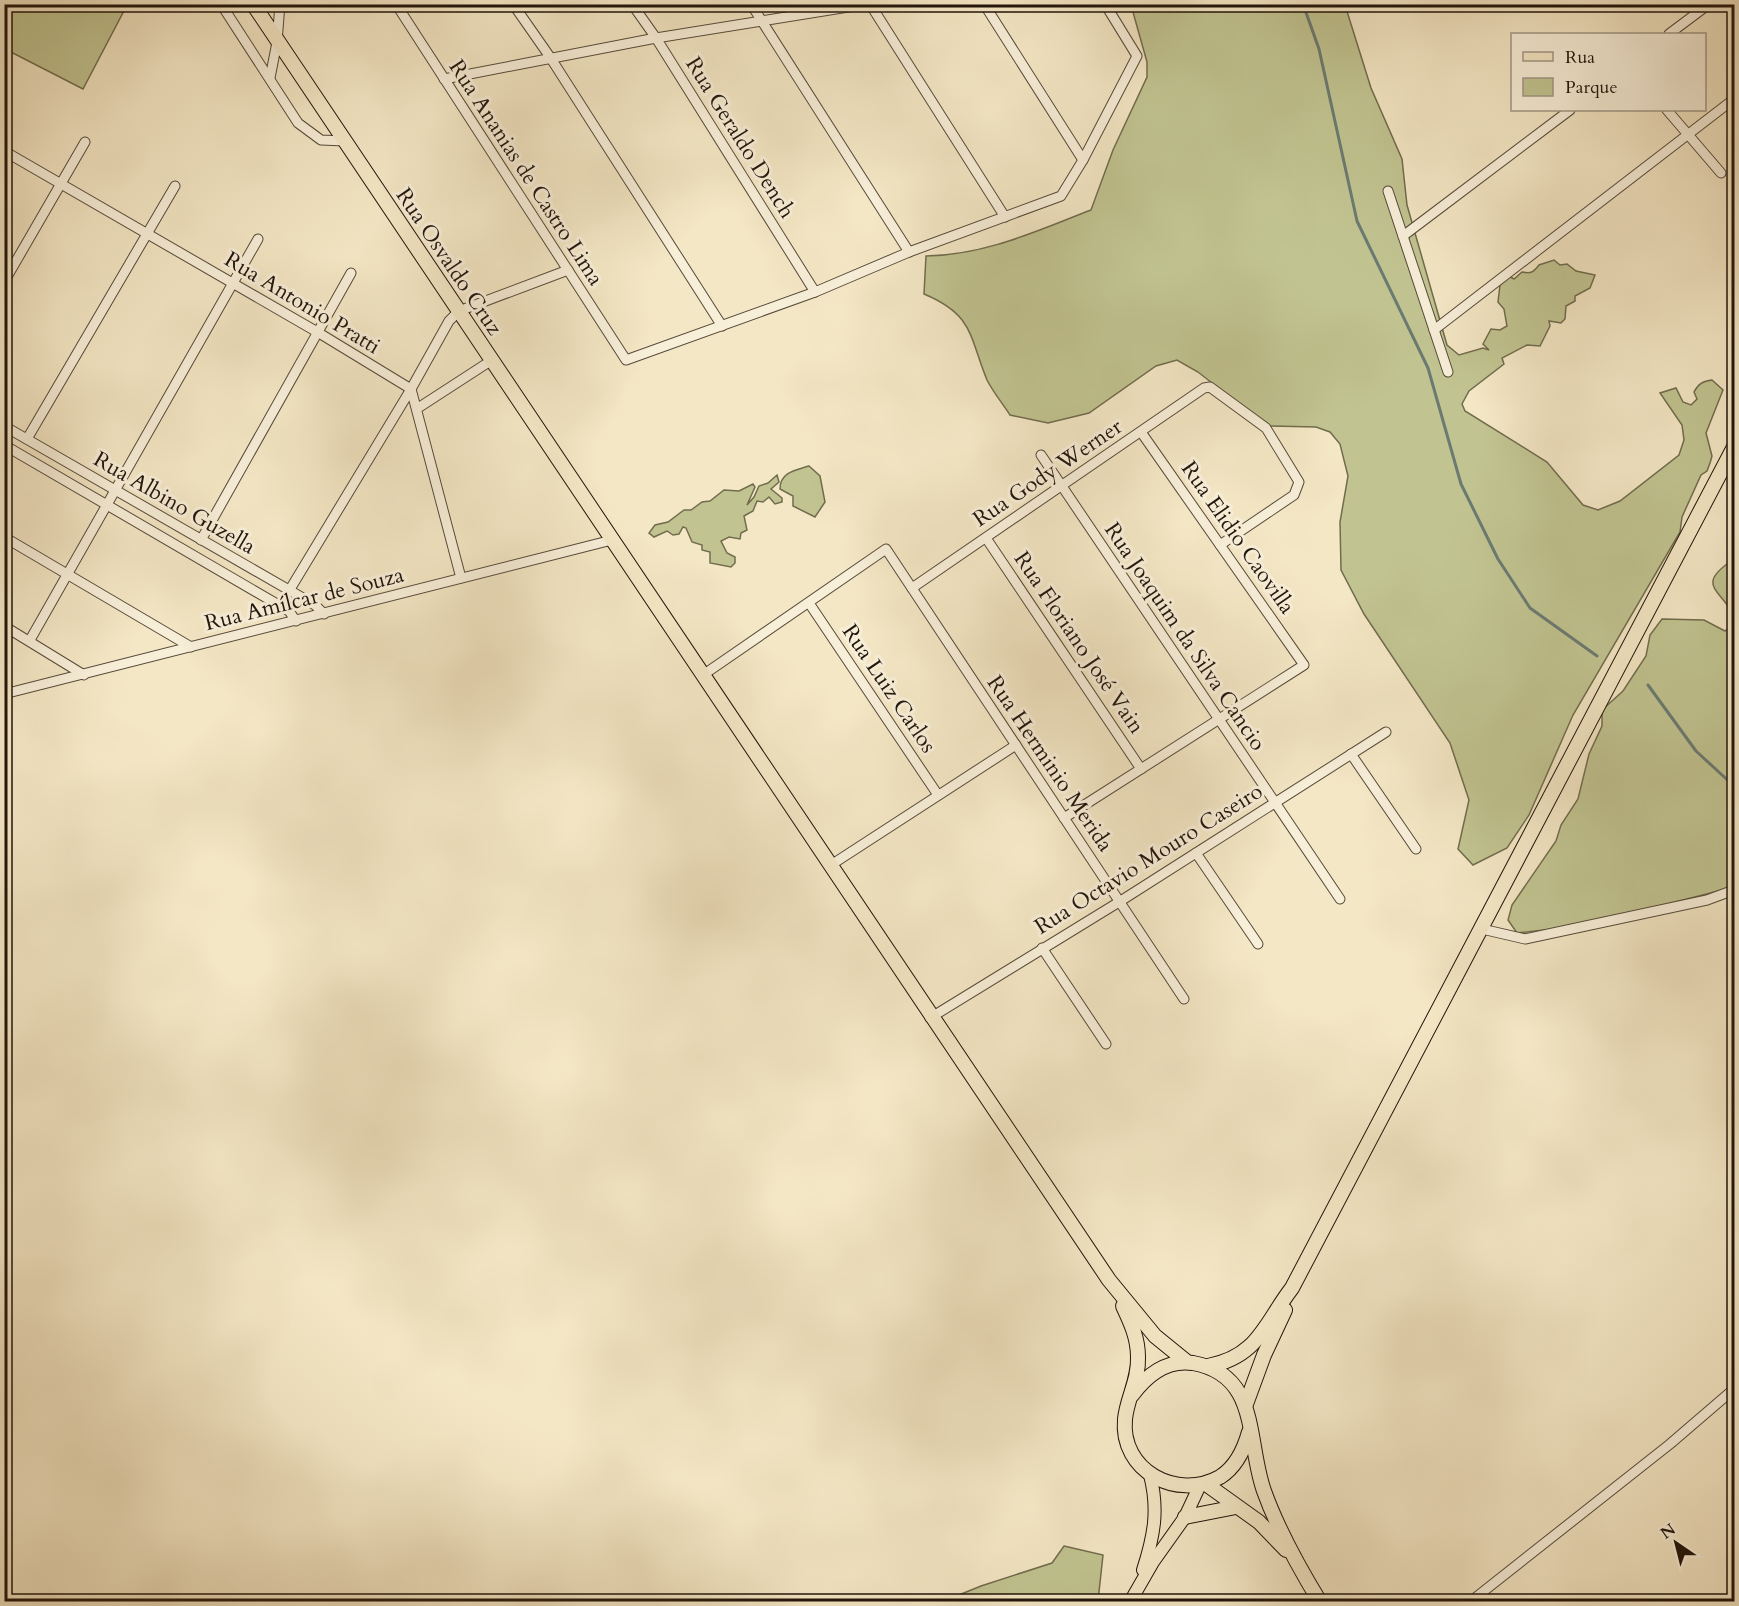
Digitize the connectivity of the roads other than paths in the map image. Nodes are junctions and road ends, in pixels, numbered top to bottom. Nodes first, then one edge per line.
1 (221, 4) edge
2 (253, 4) edge
3 (280, 4) edge
4 (396, 4) edge
5 (513, 4) edge
6 (632, 4) edge
7 (752, 4) edge
8 (868, 4) edge
9 (984, 4) edge
10 (1105, 4) edge
11 (1709, 4) edge
12 (763, 23) junction
13 (1670, 33) edge
14 (656, 38) junction
15 (277, 42) junction
16 (550, 57) junction
17 (270, 78) junction
18 (444, 79) junction
19 (1734, 99) edge
20 (1569, 111) edge
21 (1668, 111) edge
22 (1689, 134) junction
23 (345, 141) junction
24 (85, 142) dead end
25 (4, 151) edge
26 (1083, 160) junction
27 (1721, 173) dead end
28 (60, 183) junction
29 (175, 186) dead end
30 (1388, 191) dead end
31 (1005, 217) junction
32 (148, 234) junction
33 (1403, 236) junction
34 (258, 239) dead end
35 (909, 252) junction
36 (568, 270) junction
37 (351, 273) dead end
38 (4, 282) edge
39 (233, 283) junction
40 (815, 292) junction
41 (459, 311) junction
42 (722, 326) junction
43 (1434, 330) junction
44 (320, 333) junction
45 (492, 360) junction
46 (1448, 372) dead end
47 (411, 389) junction
48 (418, 408) junction
49 (4, 426) edge
50 (1141, 432) junction
51 (27, 439) junction
52 (4, 445) edge
53 (1734, 447) edge
54 (1041, 455) dead end
55 (1062, 486) junction
56 (116, 490) junction
57 (108, 504) junction
58 (4, 537) edge
59 (986, 538) junction
60 (201, 540) junction
61 (612, 540) junction
62 (1220, 545) junction
63 (67, 574) junction
64 (461, 578) junction
65 (912, 588) junction
66 (289, 591) junction
67 (809, 603) junction
68 (324, 614) junction
69 (296, 621) junction
70 (4, 626) edge
71 (30, 640) junction
72 (191, 647) junction
73 (84, 675) junction
74 (703, 675) junction
75 (4, 694) edge
76 (1219, 720) junction
77 (1386, 732) dead end
78 (1016, 745) junction
79 (1351, 754) junction
80 (1142, 769) junction
81 (938, 795) junction
82 (1274, 802) junction
83 (1064, 818) junction
84 (1416, 849) dead end
85 (1196, 853) junction
86 (831, 865) junction
87 (1734, 890) edge
88 (1340, 899) dead end
89 (1119, 902) junction
90 (1482, 929) junction
91 (1258, 944) dead end
92 (1042, 948) junction
93 (1184, 999) dead end
94 (930, 1018) junction
95 (1106, 1044) dead end
96 (1109, 1280) junction
97 (1292, 1288) junction
98 (1187, 1362) junction
99 (1208, 1366) junction
100 (1734, 1389) edge
101 (1132, 1395) junction
102 (1246, 1404) junction
103 (1249, 1430) junction
104 (1150, 1475) junction
105 (1203, 1484) junction
106 (1236, 1507) junction
107 (1185, 1517) junction
108 (1293, 1559) junction
109 (1137, 1588) junction
110 (1130, 1602) edge
111 (1320, 1602) edge
112 (1470, 1602) edge

1 - 17 street
2 - 15 highway, Rua Osvaldo Cruz
3 - 15 street
4 - 18 street, Rua Ananias de Castro Lima
5 - 16 street
6 - 14 street, Rua Geraldo Dench
7 - 12 street
8 - 12 street
8 - 31 street
9 - 26 street
10 - 26 street
11 - 13 street
12 - 14 street
12 - 35 street
14 - 16 street
14 - 40 street, Rua Geraldo Dench
15 - 17 street
15 - 23 highway, Rua Osvaldo Cruz
16 - 18 street
16 - 42 street
17 - 23 street
18 - 36 street, Rua Ananias de Castro Lima
19 - 22 street
20 - 33 street
21 - 22 street
22 - 27 street
22 - 43 street
23 - 41 highway, Rua Osvaldo Cruz
24 - 28 street
25 - 28 street, Rua Antonio Pratti
26 - 31 street
28 - 32 street, Rua Antonio Pratti
28 - 38 street
29 - 32 street
30 - 33 street
31 - 35 street
32 - 39 street, Rua Antonio Pratti
32 - 51 street
33 - 43 street
34 - 39 street
35 - 40 street
36 - 41 street
36 - 42 street, Rua Ananias de Castro Lima
37 - 44 street
39 - 44 street, Rua Antonio Pratti
39 - 56 street
40 - 42 street
41 - 45 highway, Rua Osvaldo Cruz
41 - 47 street
43 - 46 street
44 - 47 street, Rua Antonio Pratti
44 - 60 street
45 - 48 street
45 - 61 highway, Rua Osvaldo Cruz
47 - 48 street
47 - 66 street
48 - 64 street
49 - 51 street, Rua Albino Guzella
50 - 55 street, Rua Gody Werner
50 - 62 street, Rua Elidio Caovilla
50 - 62 street, Rua Gody Werner
51 - 56 street, Rua Albino Guzella
52 - 57 street, Rua Albino Guzella
53 - 90 highway
54 - 55 street, Rua Joaquim da Silva Cancio
55 - 59 street, Rua Gody Werner
55 - 76 street, Rua Joaquim da Silva Cancio
56 - 57 street
56 - 60 street, Rua Albino Guzella
57 - 63 street
57 - 69 street, Rua Albino Guzella
58 - 63 street
59 - 65 street, Rua Gody Werner
59 - 80 street, Rua Floriano José Vain
60 - 66 street, Rua Albino Guzella
61 - 64 street, Rua Amílcar de Souza
61 - 74 highway, Rua Osvaldo Cruz
62 - 76 street, Rua Elidio Caovilla
63 - 71 street
63 - 72 street
64 - 68 street, Rua Amílcar de Souza
65 - 67 street, Rua Herminio Merida
65 - 78 street, Rua Herminio Merida
66 - 68 street, Rua Albino Guzella
67 - 74 street
67 - 81 street, Rua Luiz Carlos
68 - 69 street, Rua Amílcar de Souza
69 - 72 street, Rua Amílcar de Souza
70 - 71 street
71 - 73 street
72 - 73 street, Rua Amílcar de Souza
73 - 75 street, Rua Amílcar de Souza
74 - 86 highway, Rua Osvaldo Cruz
76 - 80 street
76 - 82 street, Rua Joaquim da Silva Cancio
77 - 79 street, Rua Octavio Mouro Caseiro
78 - 81 street
78 - 83 street, Rua Herminio Merida
79 - 82 street, Rua Octavio Mouro Caseiro
79 - 84 street
80 - 83 street
81 - 86 street
82 - 85 street, Rua Octavio Mouro Caseiro
82 - 88 street, Rua Joaquim da Silva Cancio
83 - 89 street, Rua Herminio Merida
85 - 89 street, Rua Octavio Mouro Caseiro
85 - 91 street
86 - 94 highway, Rua Osvaldo Cruz
87 - 90 street
89 - 92 street, Rua Octavio Mouro Caseiro
89 - 93 street, Rua Herminio Merida
90 - 97 highway
92 - 94 street, Rua Octavio Mouro Caseiro
92 - 95 street
94 - 96 highway, Rua Osvaldo Cruz
96 - 98 highway
96 - 101 highway
97 - 99 highway
97 - 102 highway
98 - 99 highway
98 - 101 highway
99 - 102 highway
100 - 112 street
101 - 104 highway
102 - 103 highway
103 - 105 highway
103 - 108 highway
104 - 105 highway
104 - 109 main road
105 - 106 highway
105 - 107 main road
106 - 107 highway
106 - 108 highway
107 - 109 main road
108 - 111 highway
109 - 110 main road

